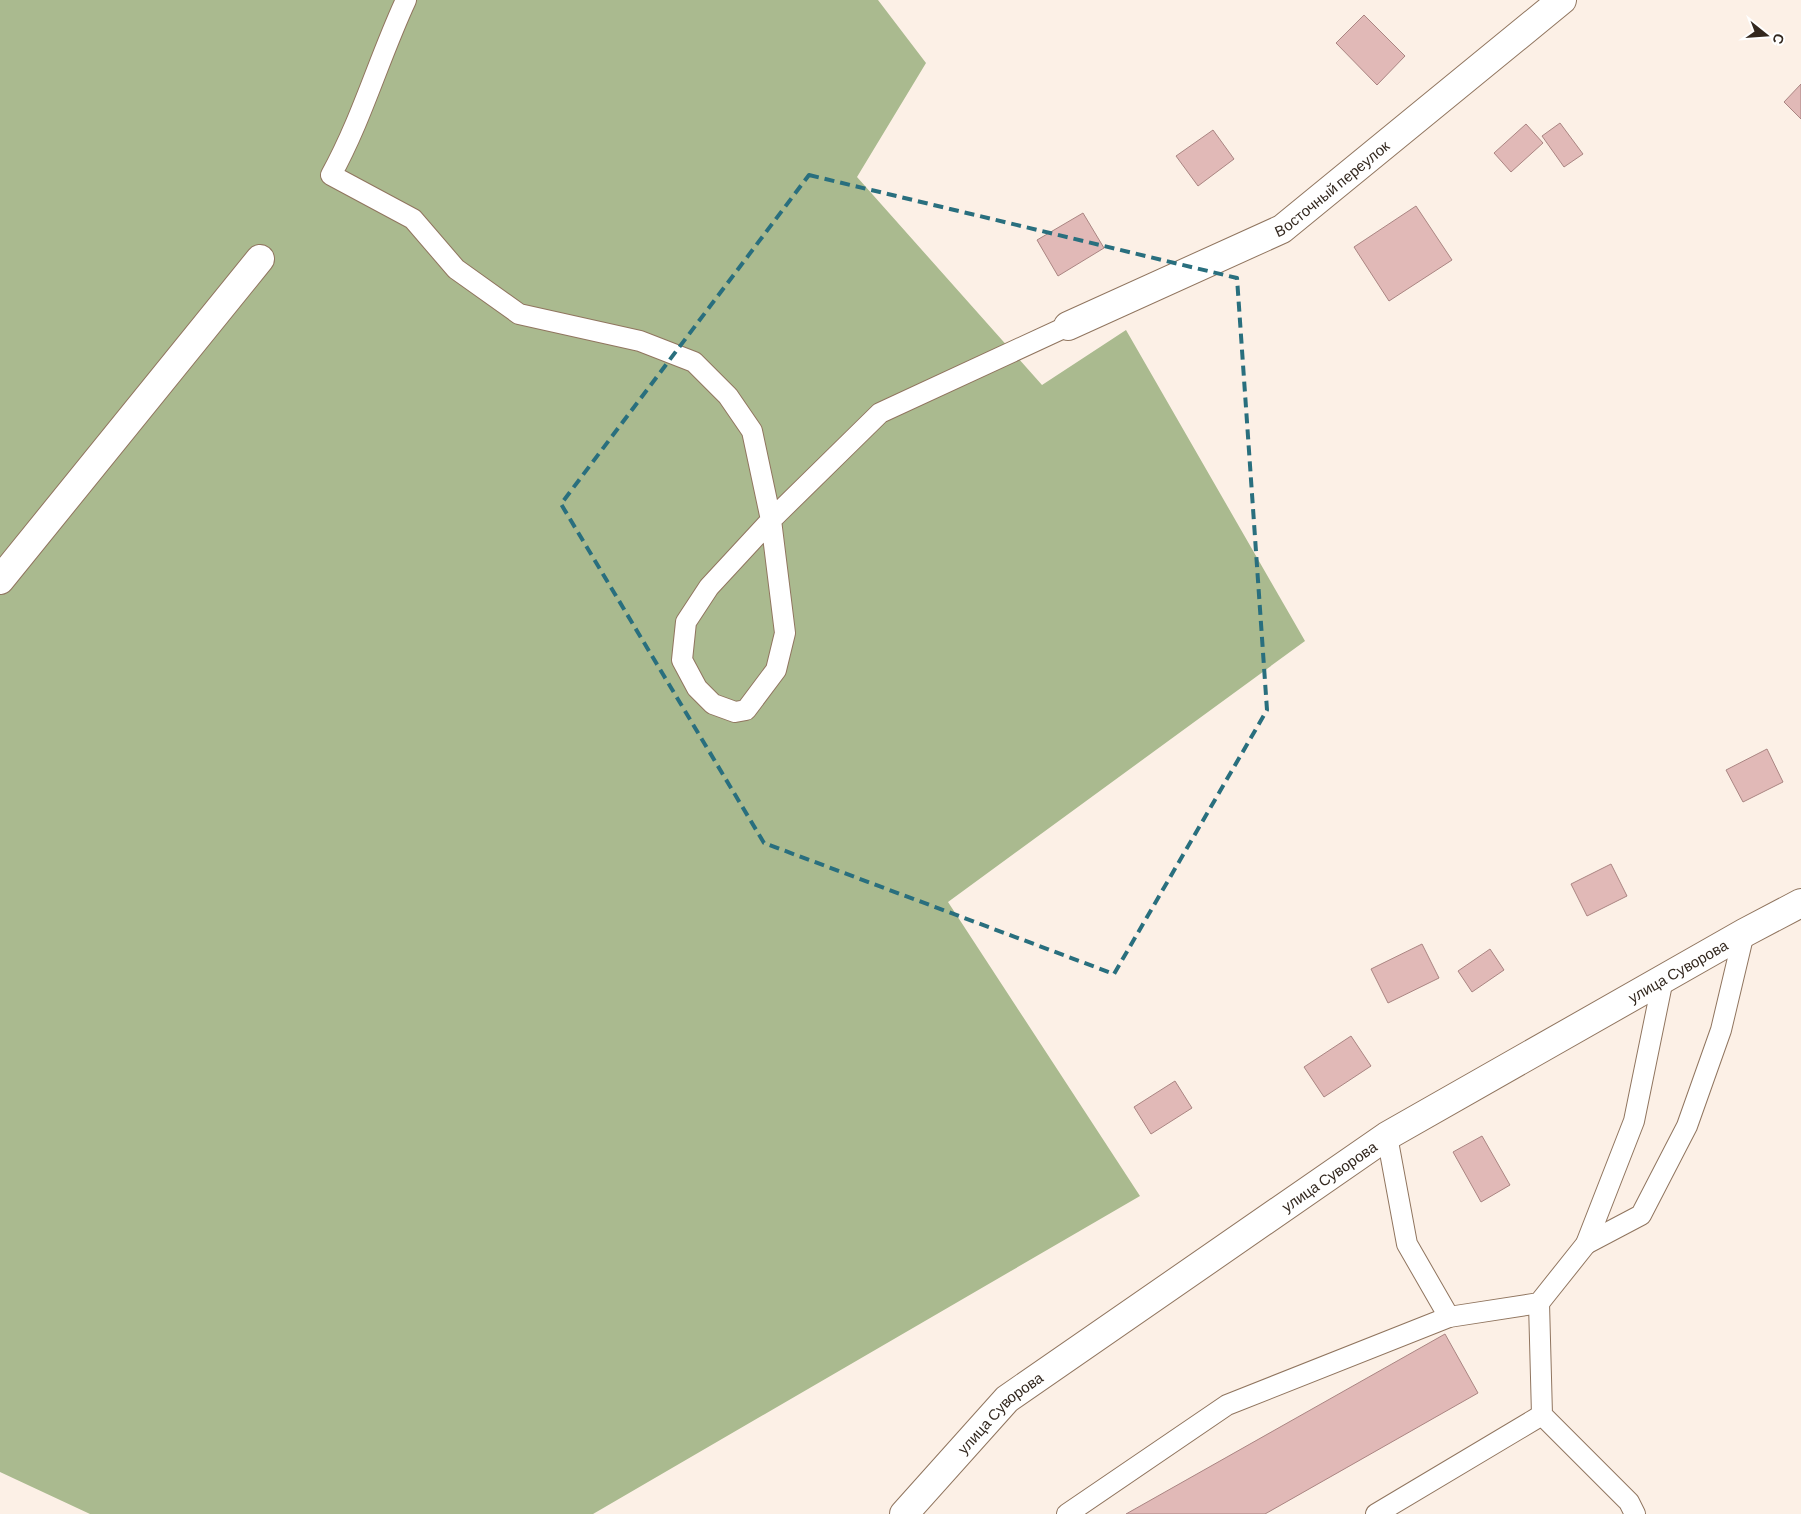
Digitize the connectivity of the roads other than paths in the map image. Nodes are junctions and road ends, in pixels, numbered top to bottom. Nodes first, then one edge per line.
1 (406, 0) edge
2 (1562, 0) edge
3 (260, 259) dead end
4 (1068, 326) joint
5 (771, 520) junction
6 (0, 580) edge
7 (1801, 903) edge
8 (1744, 933) junction
9 (1663, 979) junction
10 (1387, 1136) junction
11 (1586, 1244) junction
12 (1539, 1303) junction
13 (1449, 1317) junction
14 (1542, 1415) junction
15 (904, 1514) edge
16 (1067, 1514) edge
17 (1376, 1514) edge
18 (1634, 1514) edge

1 - 5 lane
2 - 4 street, Восточный переулок
3 - 6 street
4 - 5 lane
5 - 5 lane
7 - 8 street, улица Суворова
8 - 9 street, улица Суворова
8 - 11 lane
9 - 10 street, улица Суворова
9 - 11 lane
10 - 13 lane
10 - 15 street, улица Суворова
11 - 12 lane
12 - 13 lane
12 - 14 lane
13 - 16 lane
14 - 17 lane
14 - 18 lane

